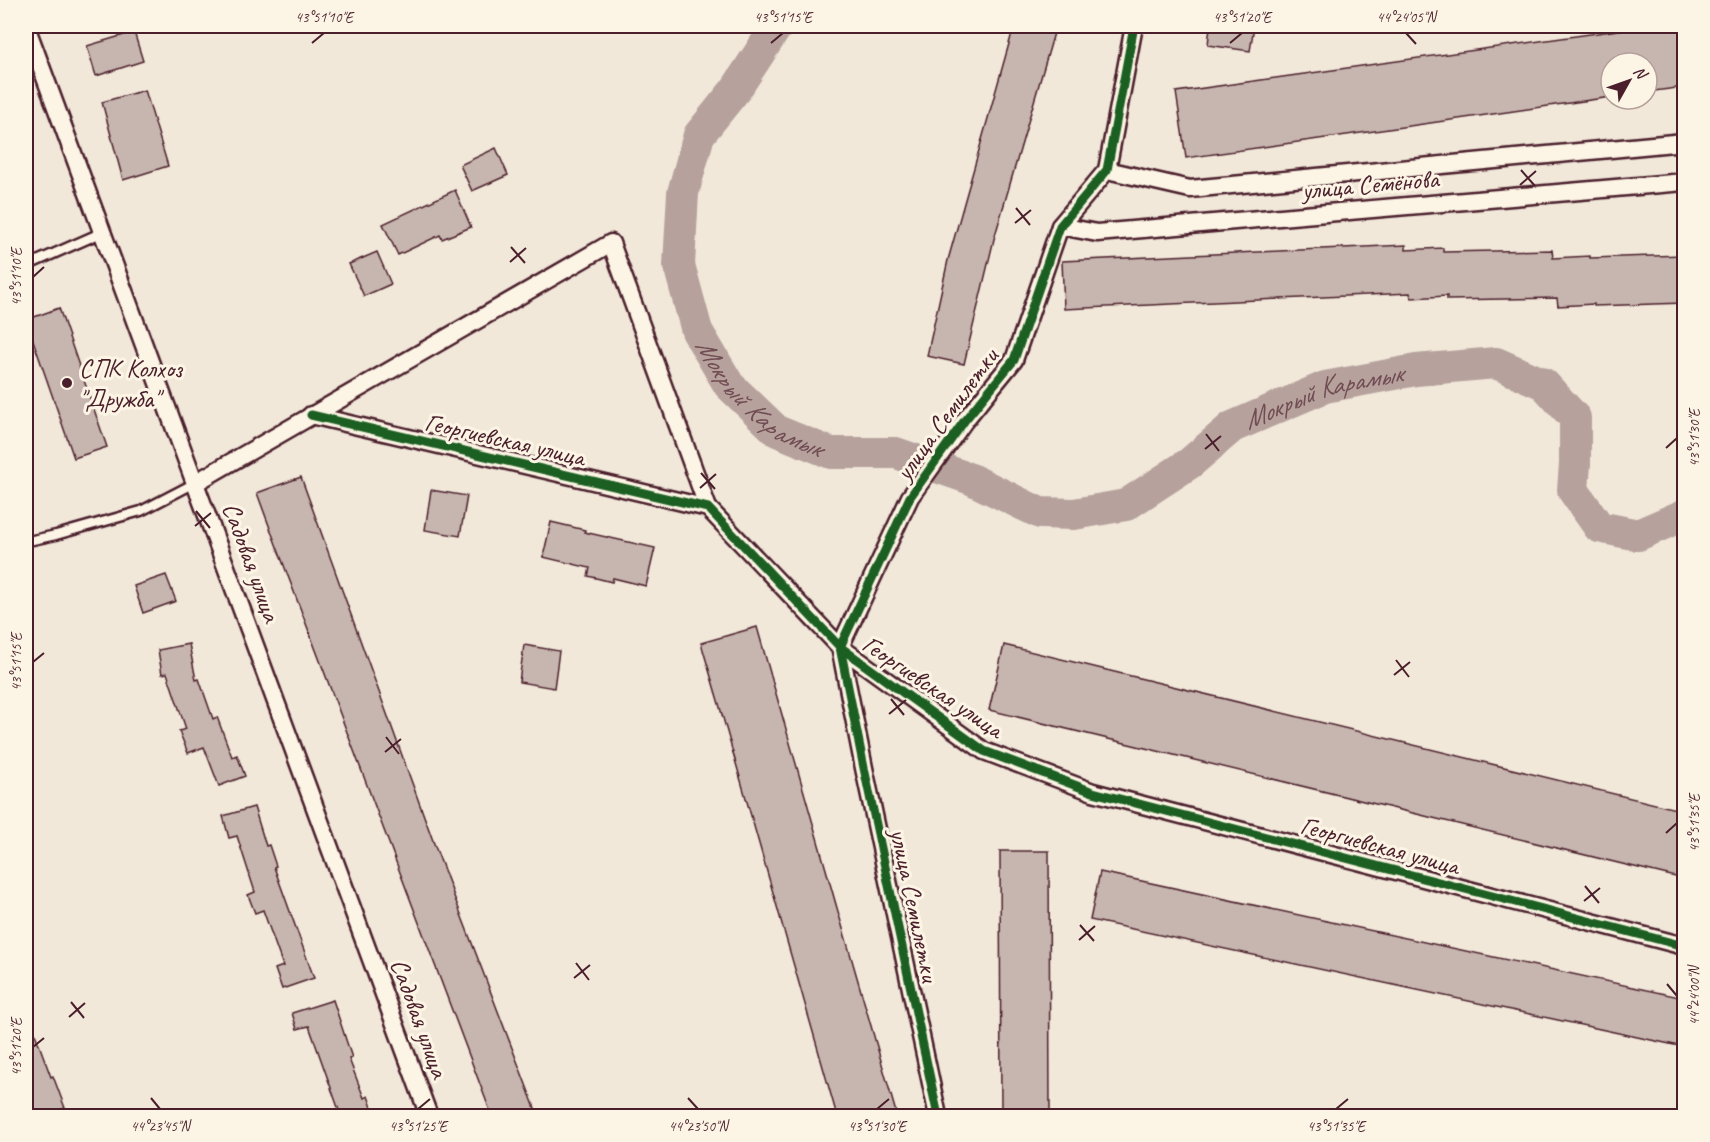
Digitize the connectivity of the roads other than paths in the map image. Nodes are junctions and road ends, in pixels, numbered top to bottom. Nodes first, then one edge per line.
1 (26, 26) edge
2 (1134, 26) edge
3 (1684, 142) edge
4 (1107, 170) junction
5 (1684, 182) edge
6 (1060, 226) junction
7 (103, 232) junction
8 (26, 266) edge
9 (311, 415) junction
10 (195, 483) junction
11 (708, 508) junction
12 (28, 541) dead end
13 (840, 647) junction
14 (1684, 946) edge
15 (429, 1116) edge
16 (938, 1116) edge

1 - 7 street, Садовая улица
2 - 4 street, улица Семилетки
3 - 4 street, улица Семёнова
4 - 6 street, улица Семилетки
5 - 6 street, улица Семёнова
6 - 13 street, улица Семилетки
7 - 8 lane
7 - 10 street, Садовая улица
9 - 10 street, Георгиевская улица
9 - 11 street, Георгиевская улица
9 - 11 street, Георгиевская улица
10 - 12 lane
10 - 15 street, Садовая улица
11 - 13 street, Георгиевская улица
13 - 14 street, Георгиевская улица
13 - 16 street, улица Семилетки

